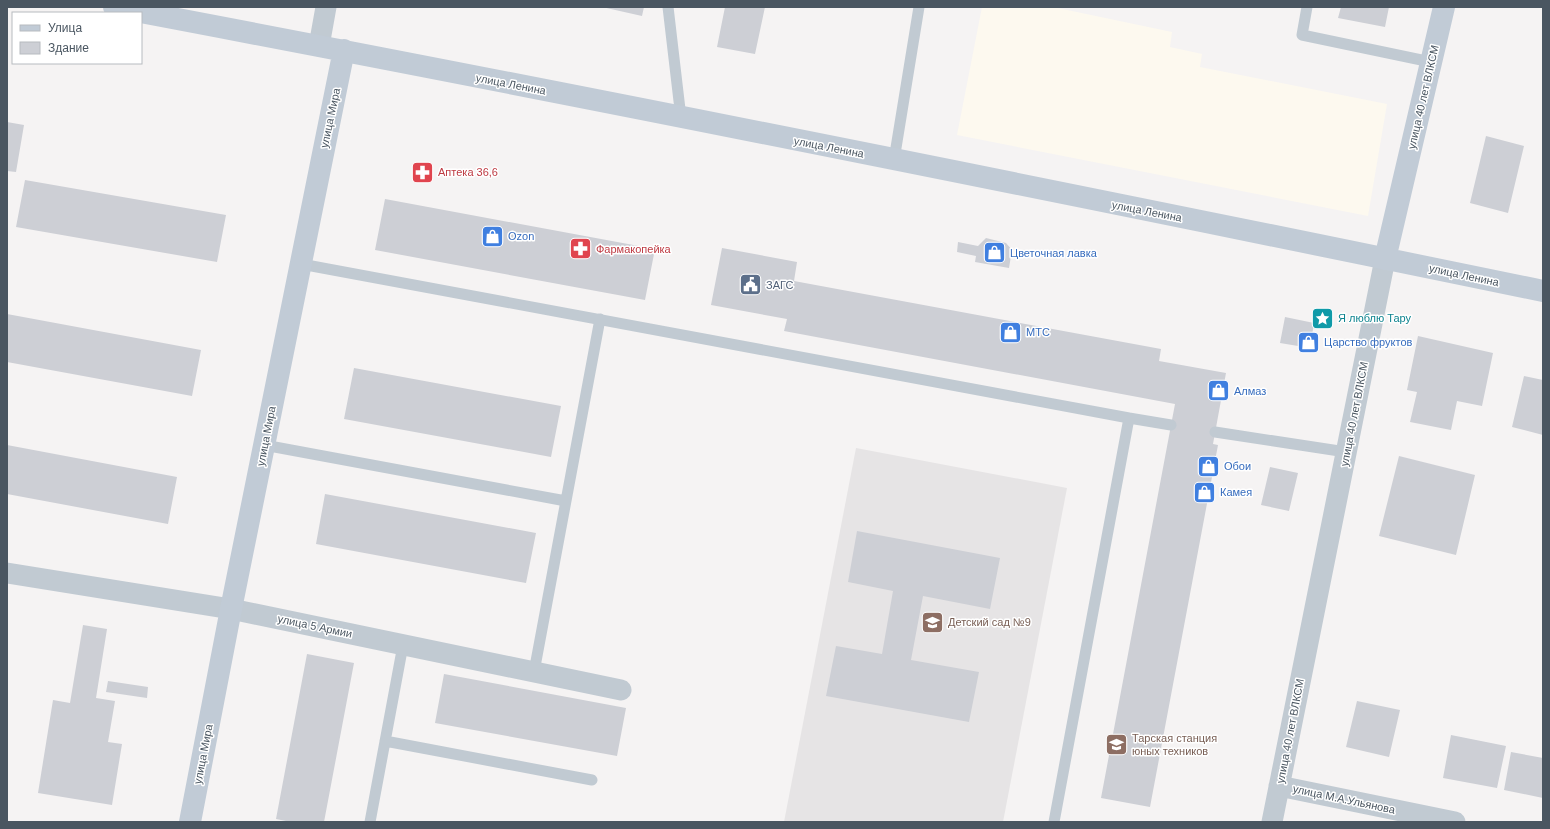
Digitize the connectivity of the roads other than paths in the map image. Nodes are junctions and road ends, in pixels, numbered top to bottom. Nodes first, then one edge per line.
1 (326, 7) edge
2 (668, 7) edge
3 (919, 7) edge
4 (1307, 7) edge
5 (1444, 7) edge
6 (125, 8) edge
7 (319, 46) junction
8 (344, 50) junction
9 (1431, 62) junction
10 (681, 118) junction
11 (894, 160) junction
12 (1385, 259) junction
13 (301, 264) junction
14 (1543, 291) edge
15 (600, 319) junction
16 (1129, 418) junction
17 (1171, 425) dead end
18 (1215, 432) dead end
19 (264, 445) junction
20 (1346, 452) junction
21 (566, 501) junction
22 (7, 573) edge
23 (231, 609) junction
24 (403, 645) junction
25 (534, 672) junction
26 (621, 690) dead end
27 (385, 741) junction
28 (592, 780) dead end
29 (1279, 786) junction
30 (190, 822) edge
31 (370, 822) edge
32 (1054, 822) edge
33 (1272, 822) edge
34 (1455, 822) edge

1 - 7 street
2 - 10 lane
3 - 11 lane
4 - 9 lane
5 - 9 main road, улица 40 лет ВЛКСМ
6 - 7 main road, улица Ленина
7 - 8 main road, улица Ленина
8 - 10 main road, улица Ленина
8 - 13 main road, улица Мира
9 - 12 main road, улица 40 лет ВЛКСМ
10 - 11 main road, улица Ленина
11 - 12 main road, улица Ленина
12 - 14 main road, улица Ленина
12 - 20 street, улица 40 лет ВЛКСМ
13 - 15 lane
13 - 19 main road, улица Мира
15 - 16 lane
15 - 21 lane
16 - 17 lane
16 - 32 lane
18 - 20 lane
19 - 21 lane
19 - 23 main road, улица Мира
20 - 29 street, улица 40 лет ВЛКСМ
21 - 25 lane
22 - 23 street, улица 5 Армии
23 - 24 street, улица 5 Армии
23 - 30 main road, улица Мира
24 - 25 street, улица 5 Армии
24 - 27 lane
25 - 26 street, улица 5 Армии
27 - 28 lane
27 - 31 lane
29 - 33 street, улица 40 лет ВЛКСМ
29 - 34 street, улица М.А.Ульянова

